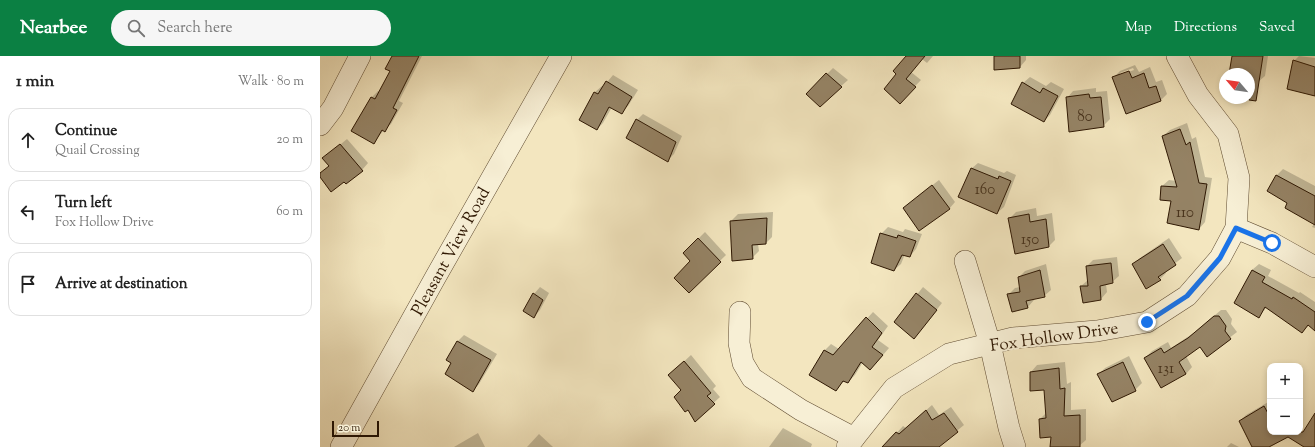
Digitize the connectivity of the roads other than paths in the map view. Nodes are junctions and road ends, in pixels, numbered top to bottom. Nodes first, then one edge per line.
1 (360, 56) edge
2 (561, 56) edge
3 (1176, 56) edge
4 (320, 125) edge
5 (1236, 228) junction
6 (965, 261) dead end
7 (1315, 268) edge
8 (740, 312) dead end
9 (990, 344) junction
10 (851, 443) edge
11 (341, 447) edge
12 (1015, 447) edge

1 - 4 street
2 - 11 street, Pleasant View Road
3 - 5 street, Fox Hollow Drive
5 - 7 street
5 - 9 street, Fox Hollow Drive
6 - 9 street
8 - 10 street
9 - 10 street, Fox Hollow Drive
9 - 12 street

